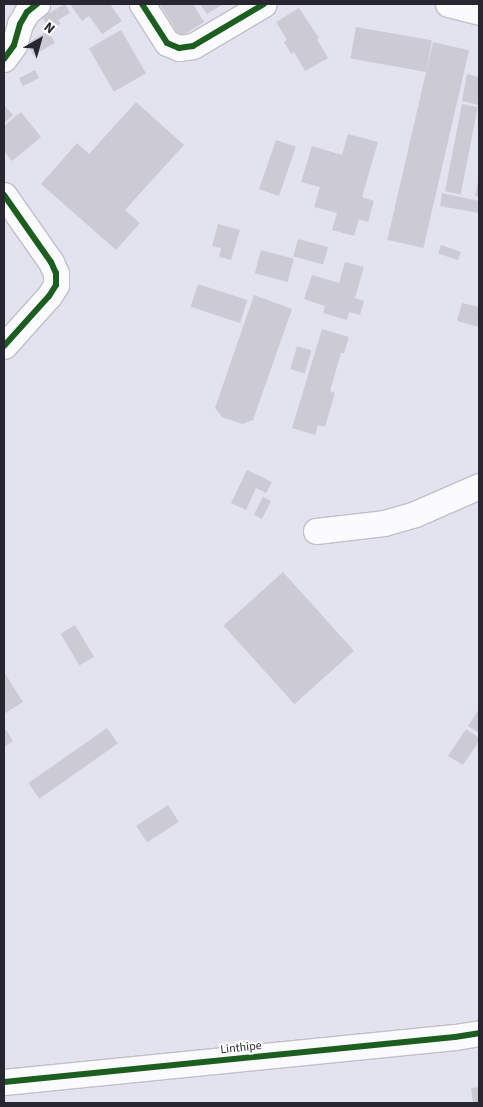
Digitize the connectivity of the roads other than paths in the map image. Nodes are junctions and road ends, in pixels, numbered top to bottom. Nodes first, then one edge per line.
1 (38, 4) edge
2 (142, 4) edge
3 (264, 4) edge
4 (447, 5) edge
5 (479, 12) edge
6 (4, 59) edge
7 (4, 195) edge
8 (4, 346) edge
9 (479, 486) edge
10 (316, 531) dead end
11 (479, 1033) edge
12 (4, 1082) edge

1 - 6 street
2 - 3 street
4 - 5 street
7 - 8 street
9 - 10 street
11 - 12 street, Linthipe

